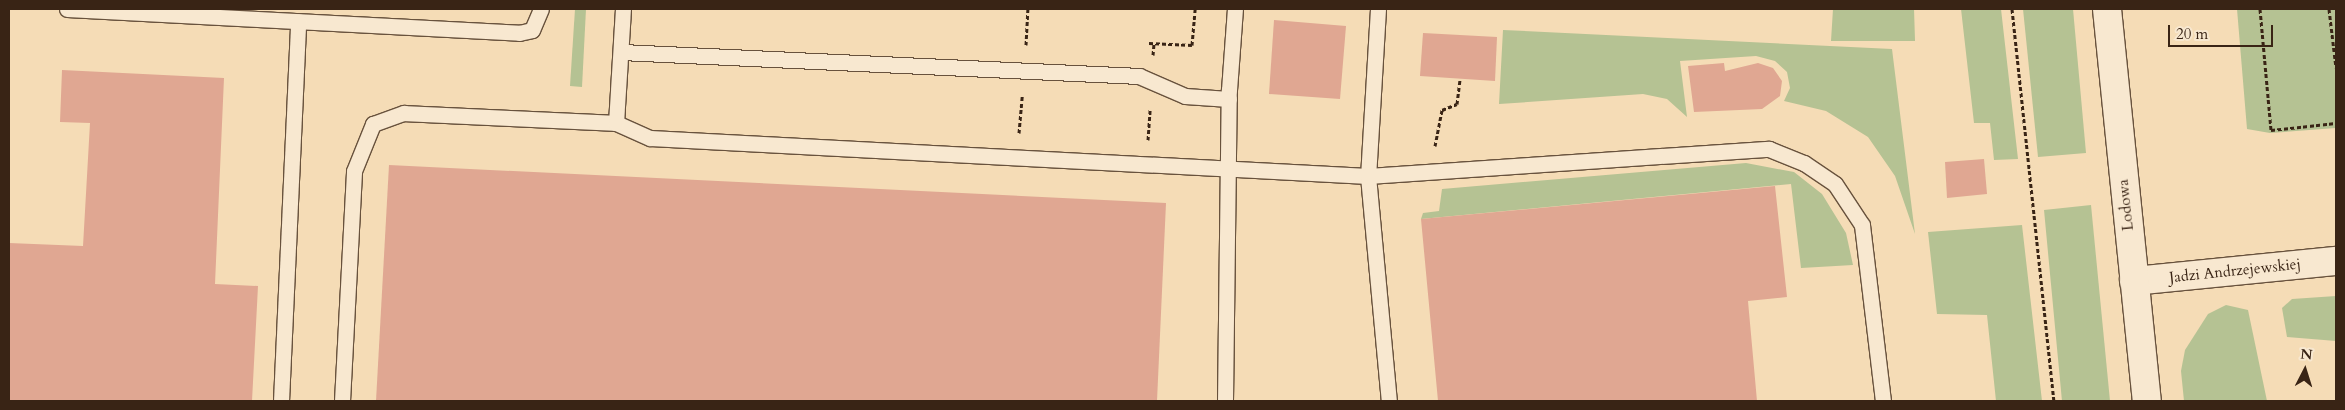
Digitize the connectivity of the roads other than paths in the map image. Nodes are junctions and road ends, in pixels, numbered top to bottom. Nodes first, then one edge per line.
1 (67, 9) edge
2 (541, 9) edge
3 (623, 9) edge
4 (1235, 9) edge
5 (1378, 9) edge
6 (2107, 9) edge
7 (298, 21) junction
8 (621, 52) junction
9 (1229, 99) junction
10 (616, 123) junction
11 (1227, 167) junction
12 (1368, 176) junction
13 (2336, 261) edge
14 (2134, 281) junction
15 (281, 401) edge
16 (342, 401) edge
17 (1225, 401) edge
18 (1388, 401) edge
19 (1883, 401) edge
20 (2147, 401) edge

1 - 7 lane
2 - 7 lane
3 - 8 lane
4 - 9 lane
5 - 12 lane
6 - 14 street, Lodowa
7 - 15 lane
8 - 9 lane
8 - 10 lane
9 - 11 lane
10 - 11 lane
10 - 16 lane
11 - 12 lane
11 - 17 lane
12 - 18 lane
12 - 19 lane
13 - 14 street, Jadzi Andrzejewskiej
14 - 20 street, Lodowa

